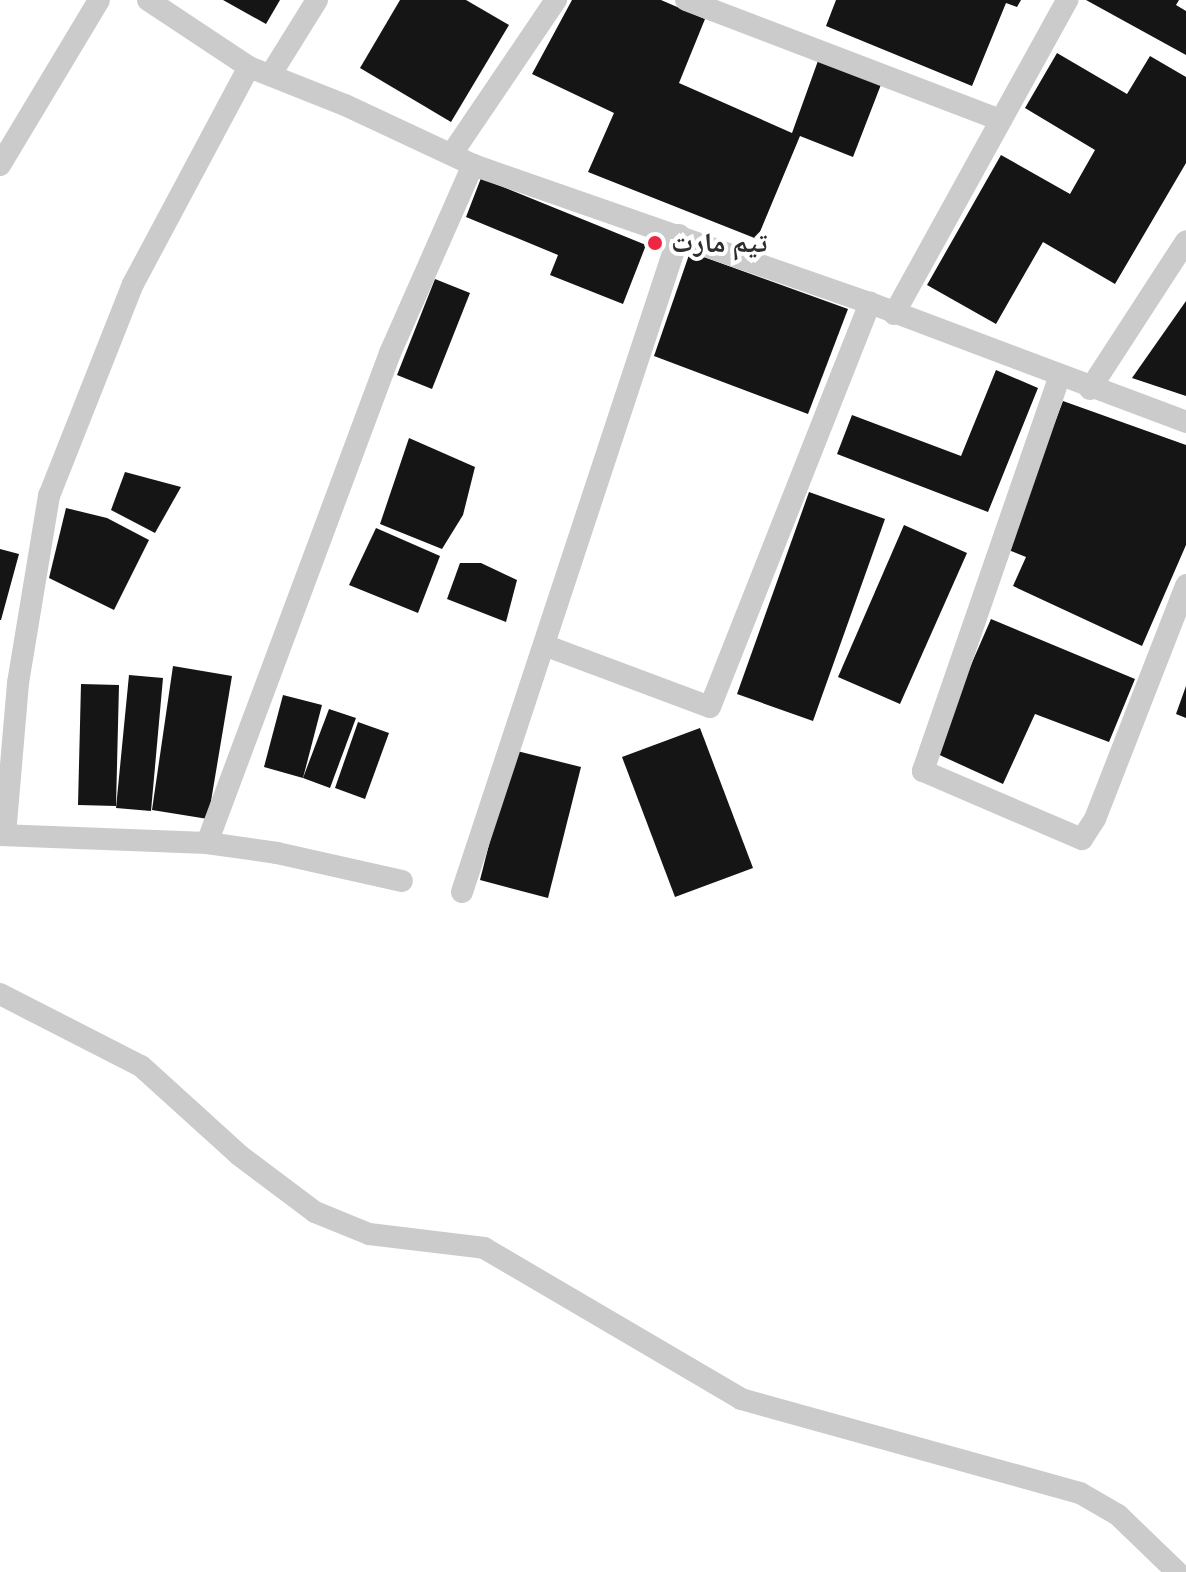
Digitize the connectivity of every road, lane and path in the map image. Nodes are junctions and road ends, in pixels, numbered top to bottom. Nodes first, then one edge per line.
1 (99, 0) edge
2 (148, 0) edge
3 (317, 0) edge
4 (556, 0) edge
5 (686, 0) edge
6 (1067, 0) edge
7 (249, 67) junction
8 (271, 74) junction
9 (1001, 120) junction
10 (453, 152) junction
11 (0, 165) edge
12 (473, 165) junction
13 (679, 235) junction
14 (1186, 241) edge
15 (870, 303) junction
16 (894, 314) junction
17 (1059, 378) junction
18 (1090, 389) junction
19 (1186, 422) edge
20 (1186, 585) edge
21 (544, 645) junction
22 (2, 835) edge
23 (207, 843) junction
24 (402, 881) dead end
25 (462, 892) dead end
26 (0, 994) edge
27 (1177, 1572) edge

1 - 11 street
2 - 7 street
3 - 8 street
4 - 10 street
5 - 9 street
6 - 9 street
7 - 8 street
7 - 22 street
8 - 10 street
9 - 16 street
10 - 12 street
12 - 13 street
12 - 23 street
13 - 15 street
13 - 21 street
14 - 18 street
15 - 16 street
15 - 21 street
16 - 17 street
17 - 18 street
17 - 20 street
18 - 19 street
21 - 25 street
22 - 23 street
23 - 24 street
26 - 27 street

